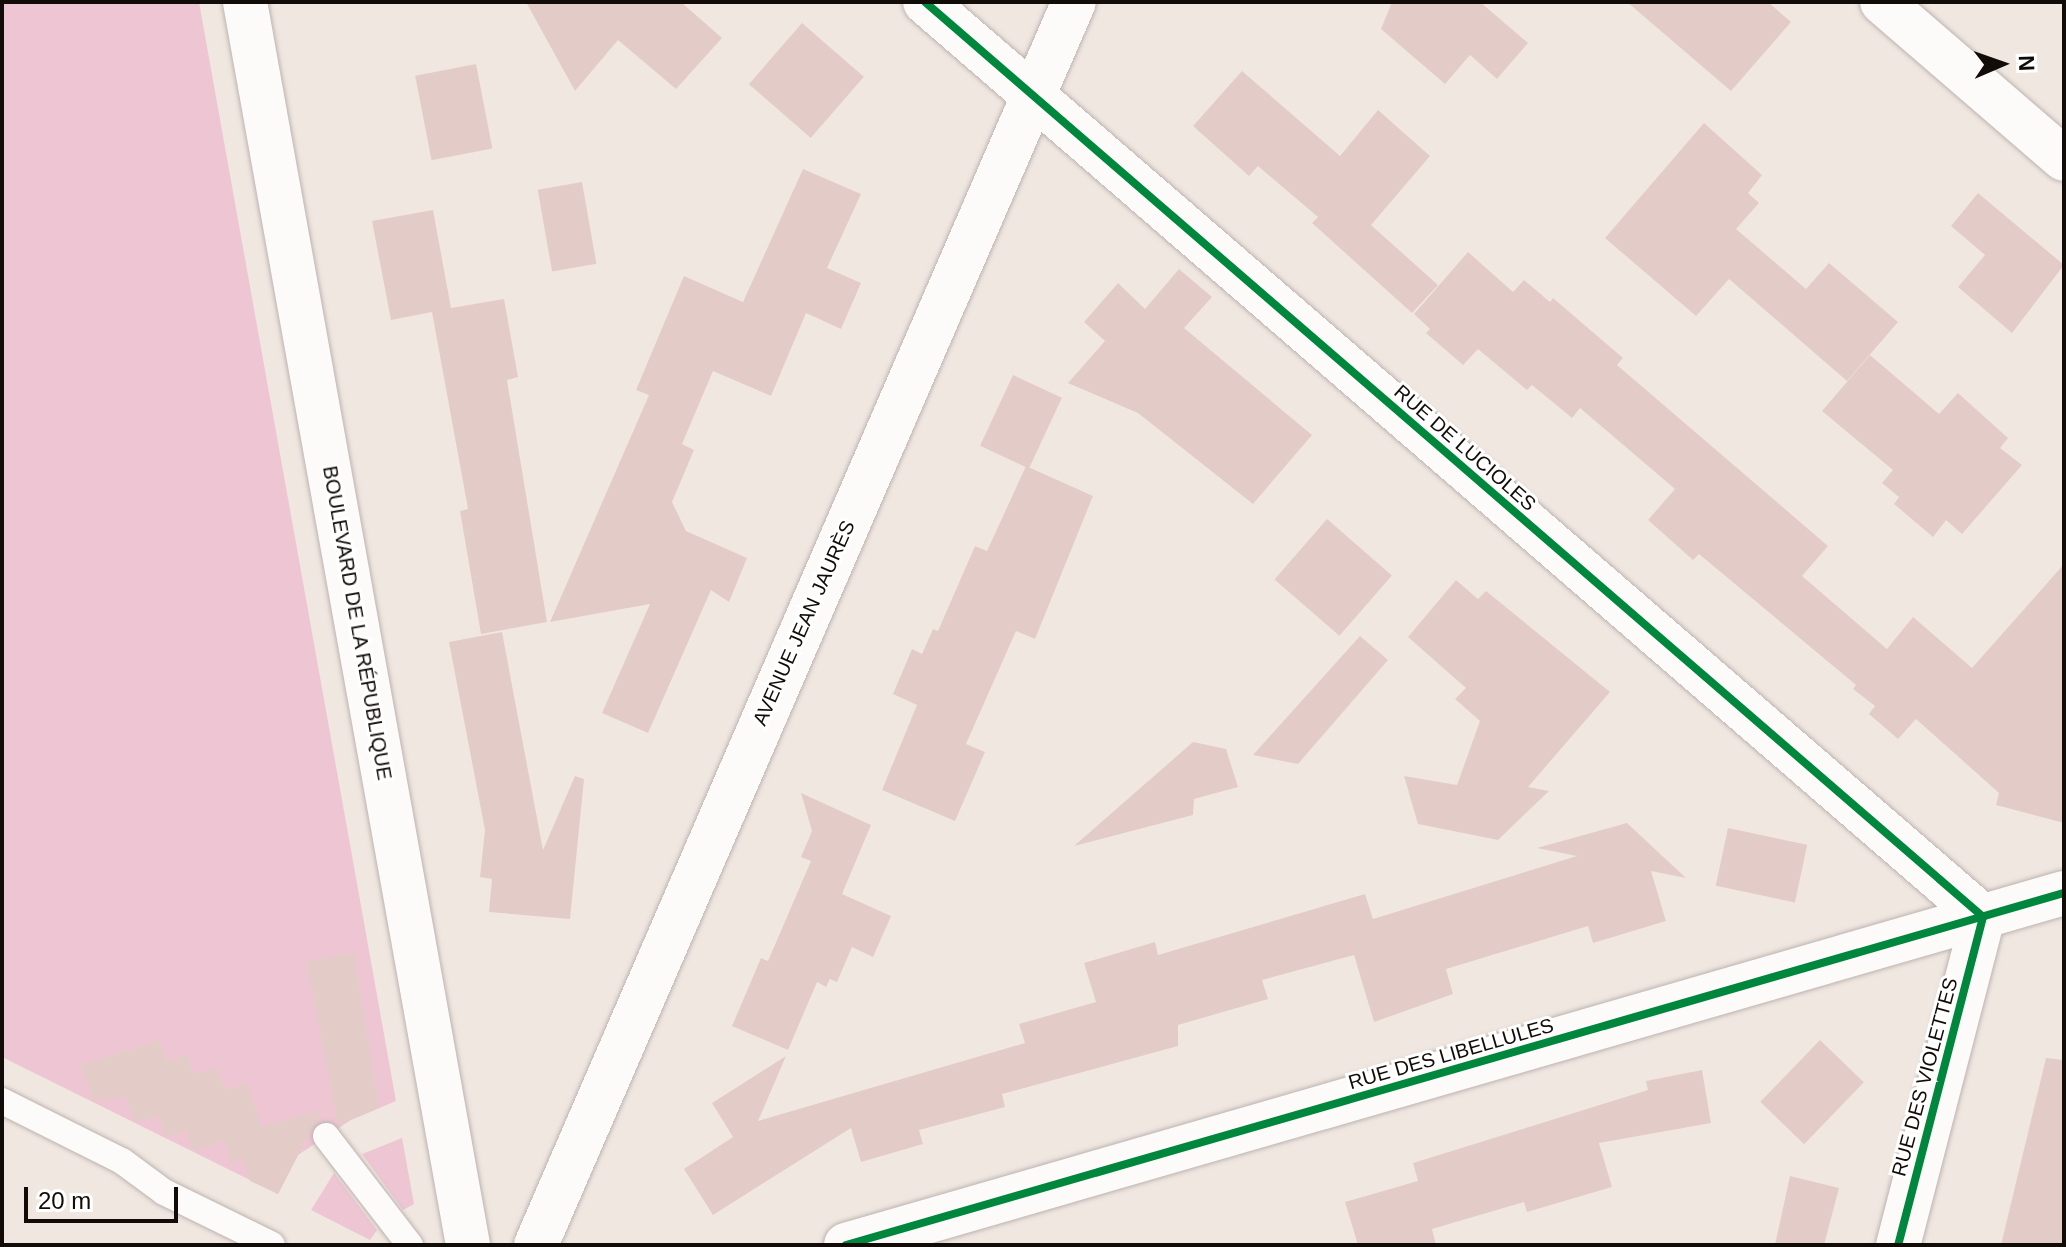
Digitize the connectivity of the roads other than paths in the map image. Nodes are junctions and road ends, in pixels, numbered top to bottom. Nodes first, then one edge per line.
1 (245, 2) edge
2 (925, 2) edge
3 (1074, 2) edge
4 (1882, 2) edge
5 (1034, 96) junction
6 (2064, 159) edge
7 (2064, 893) edge
8 (1983, 917) junction
9 (2, 1101) edge
10 (326, 1136) dead end
11 (272, 1245) edge
12 (410, 1245) edge
13 (468, 1245) edge
14 (536, 1245) edge
15 (846, 1245) edge
16 (1898, 1245) edge

1 - 13 street, BOULEVARD DE LA RÉPUBLIQUE
2 - 5 street, RUE DE LUCIOLES
3 - 5 street, AVENUE JEAN JAURÈS
4 - 6 street
5 - 8 street, RUE DE LUCIOLES
5 - 14 street, AVENUE JEAN JAURÈS
7 - 8 street, RUE DES LIBELLULES
8 - 15 street, RUE DES LIBELLULES
8 - 16 street, RUE DES VIOLETTES
9 - 11 lane
10 - 12 lane

